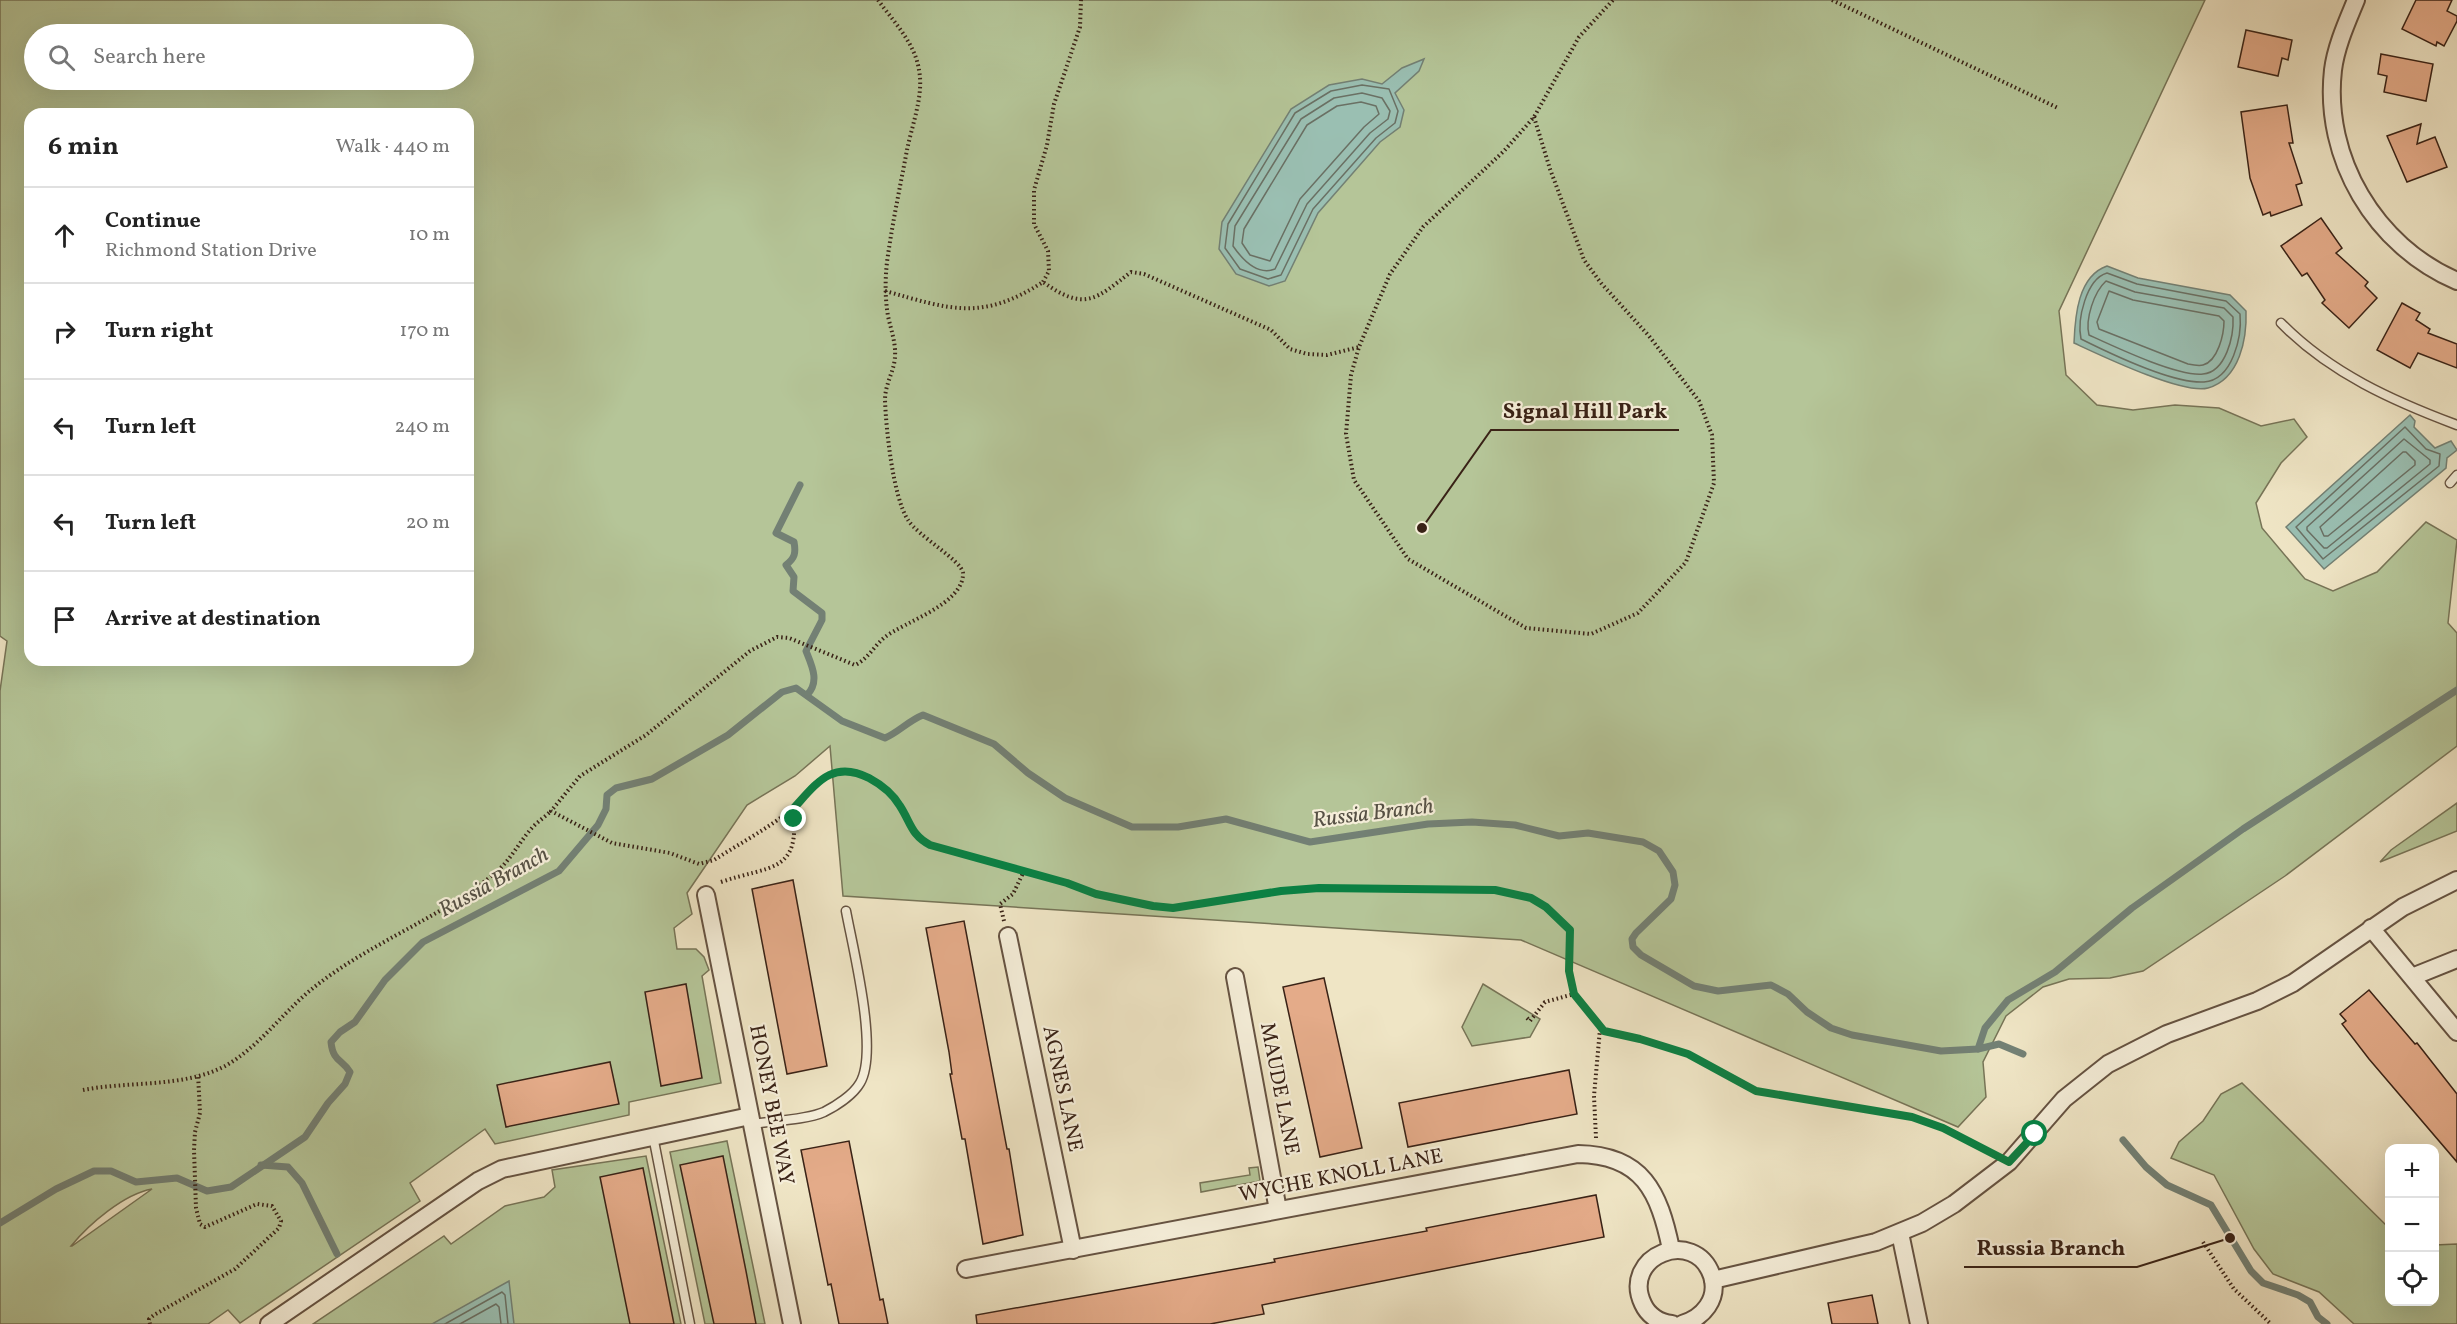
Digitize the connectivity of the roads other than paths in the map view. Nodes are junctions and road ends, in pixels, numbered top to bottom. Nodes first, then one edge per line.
1 (2356, 0) edge
2 (2457, 281) edge
3 (2281, 323) dead end
4 (2457, 425) edge
5 (2457, 475) edge
6 (2450, 483) dead end
7 (2457, 880) edge
8 (706, 895) dead end
9 (846, 911) dead end
10 (2372, 928) junction
11 (1008, 936) road end
12 (2457, 958) edge
13 (1235, 977) dead end
14 (2412, 977) junction
15 (2457, 1032) edge
16 (751, 1120) junction
17 (653, 1135) junction
18 (1278, 1210) junction
19 (1900, 1233) junction
20 (1671, 1249) junction
21 (1072, 1250) junction
22 (966, 1269) dead end
23 (1713, 1281) junction
24 (269, 1324) edge
25 (690, 1324) edge
26 (792, 1324) edge
27 (1672, 1324) edge
28 (1682, 1324) edge
29 (1919, 1324) edge

1 - 2 street
3 - 4 lane
5 - 6 lane
7 - 10 street
8 - 16 street, HONEY BEE WAY
9 - 16 lane
10 - 14 street
10 - 19 street
11 - 21 street, AGNES LANE
12 - 14 street
13 - 18 street, MAUDE LANE
14 - 15 street
16 - 17 street
16 - 26 street, HONEY BEE WAY
17 - 24 street
17 - 25 lane
18 - 20 street, WYCHE KNOLL LANE
18 - 21 street, WYCHE KNOLL LANE
19 - 23 street
19 - 29 street
20 - 23 street
20 - 27 street
21 - 22 street, WYCHE KNOLL LANE
23 - 28 street

